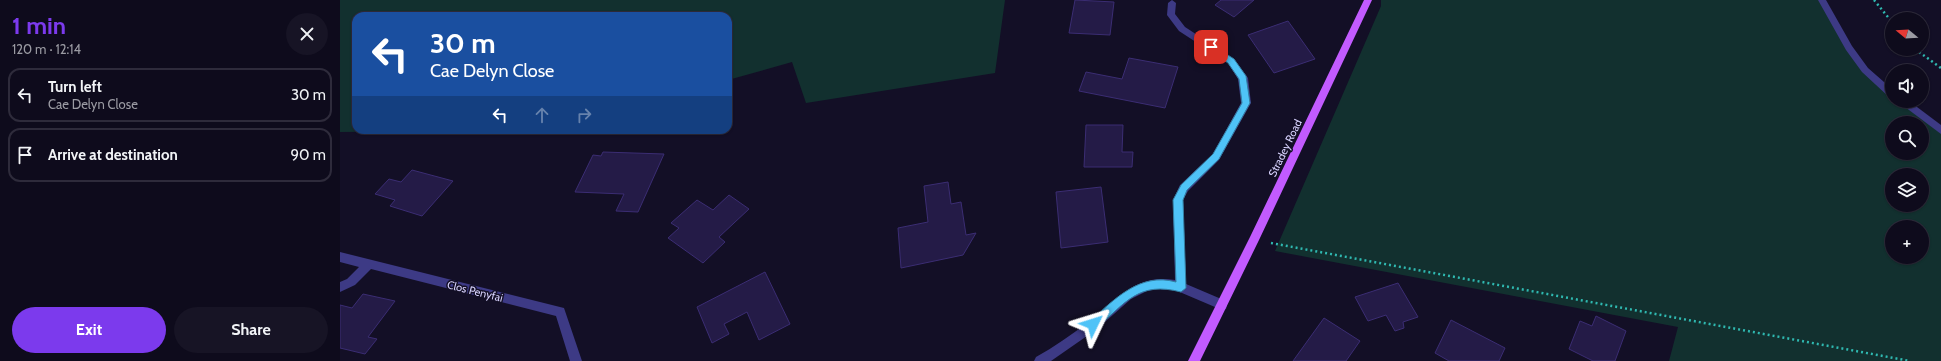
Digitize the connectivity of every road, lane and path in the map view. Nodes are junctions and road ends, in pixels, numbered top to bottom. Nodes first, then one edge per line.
1 (1368, 0) edge
2 (1822, 0) edge
3 (1874, 0) edge
4 (1172, 3) dead end
5 (1885, 13) edge
6 (1925, 56) edge
7 (1941, 68) edge
8 (1885, 87) edge
9 (1911, 108) edge
10 (1941, 130) edge
11 (1254, 240) junction
12 (340, 257) edge
13 (369, 264) junction
14 (340, 287) edge
15 (1181, 288) junction
16 (1222, 305) junction
17 (576, 361) edge
18 (1040, 361) edge
19 (1194, 361) edge
20 (1910, 361) edge

1 - 11 main road, Stradey Road
2 - 8 street
3 - 5 path
4 - 15 street
6 - 7 path
9 - 10 street
11 - 16 main road, Stradey Road
11 - 20 path
12 - 13 street, Clos Penyfai
13 - 14 street
13 - 17 street, Clos Penyfai
15 - 16 street
15 - 18 street
16 - 19 main road, Stradey Road

